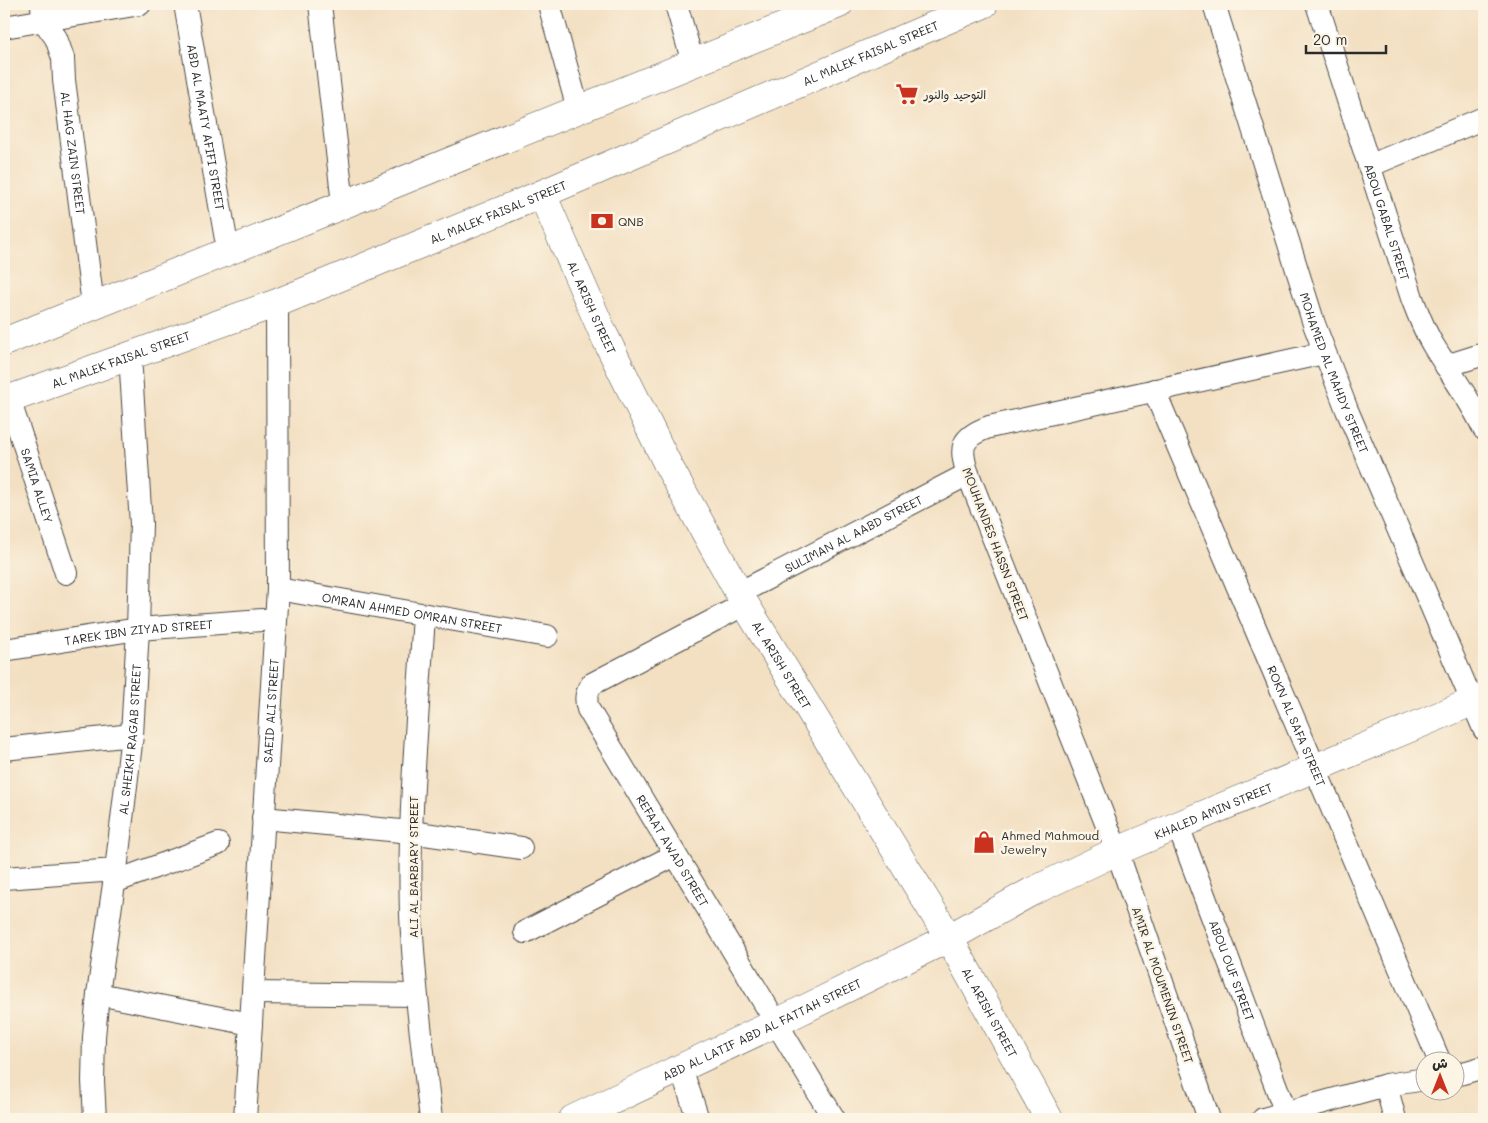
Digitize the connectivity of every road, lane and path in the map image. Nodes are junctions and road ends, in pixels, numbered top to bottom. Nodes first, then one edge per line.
1 (140, 4) edge
2 (185, 4) edge
3 (320, 4) edge
4 (549, 4) edge
5 (676, 4) edge
6 (839, 4) edge
7 (984, 4) edge
8 (1214, 4) edge
9 (1317, 4) edge
10 (805, 10) edge
11 (43, 12) edge
12 (4, 27) edge
13 (693, 63) junction
14 (578, 109) junction
15 (1484, 118) edge
16 (1370, 166) junction
17 (542, 194) junction
18 (343, 204) junction
19 (228, 251) junction
20 (277, 303) junction
21 (94, 306) junction
22 (4, 342) edge
23 (1324, 353) junction
24 (1484, 354) edge
25 (130, 356) junction
26 (1446, 366) junction
27 (1154, 390) junction
28 (7, 400) edge
29 (1484, 429) edge
30 (968, 474) junction
31 (66, 573) dead end
32 (278, 589) junction
33 (742, 599) junction
34 (424, 615) junction
35 (276, 619) junction
36 (138, 629) junction
37 (547, 636) dead end
38 (4, 650) edge
39 (600, 679) joint
40 (1478, 699) edge
41 (1484, 729) edge
42 (132, 735) junction
43 (4, 749) edge
44 (1315, 768) junction
45 (263, 818) junction
46 (1178, 826) junction
47 (411, 832) junction
48 (218, 844) dead end
49 (521, 848) dead end
50 (1117, 852) junction
51 (675, 855) junction
52 (115, 876) junction
53 (4, 878) edge
54 (525, 932) dead end
55 (949, 938) junction
56 (253, 993) junction
57 (98, 994) junction
58 (416, 995) junction
59 (776, 1023) junction
60 (251, 1024) junction
61 (1435, 1050) edge
62 (1484, 1067) edge
63 (681, 1068) junction
64 (1466, 1072) edge
65 (1416, 1080) edge
66 (1386, 1085) junction
67 (1286, 1113) junction
68 (95, 1119) edge
69 (245, 1119) edge
70 (431, 1119) edge
71 (573, 1119) edge
72 (698, 1119) edge
73 (834, 1119) edge
74 (1049, 1119) edge
75 (1209, 1119) edge
76 (1264, 1119) edge
77 (1395, 1119) edge

1 - 11 street
2 - 19 street, ABD AL MAATY AFIFI STREET
3 - 18 street
4 - 14 street
5 - 13 street
6 - 10 main road
7 - 17 main road, AL MALEK FAISAL STREET
8 - 23 street, MOHAMED AL MAHDY STREET
9 - 16 street, ABOU GABAL STREET
10 - 13 main road
11 - 12 street
11 - 21 street, AL HAG ZAIN STREET
13 - 14 main road
14 - 18 main road
15 - 16 street
16 - 26 street, ABOU GABAL STREET
17 - 20 main road, AL MALEK FAISAL STREET
17 - 33 main road, AL ARISH STREET
18 - 19 main road
19 - 21 main road
20 - 25 main road, AL MALEK FAISAL STREET
20 - 32 street, SAEID ALI STREET
21 - 22 main road
23 - 27 street, MOUHANDES HASSN STREET
23 - 40 street, MOHAMED AL MAHDY STREET
24 - 26 street
25 - 28 main road, AL MALEK FAISAL STREET
25 - 36 street, AL SHEIKH RAGAB STREET
26 - 29 street, ABOU GABAL STREET
27 - 30 street, MOUHANDES HASSN STREET
27 - 44 street, ROKN AL SAFA STREET
28 - 31 street, SAMIA ALLEY
30 - 33 street, SULIMAN AL AABD STREET
30 - 50 street, MOUHANDES HASSN STREET
32 - 34 street, OMRAN AHMED OMRAN STREET
32 - 35 street, SAEID ALI STREET
33 - 39 street, SULIMAN AL AABD STREET
33 - 55 main road, AL ARISH STREET
34 - 37 street, OMRAN AHMED OMRAN STREET
34 - 47 street, ALI AL BARBARY STREET
35 - 36 street, TAREK IBN ZIYAD STREET
35 - 45 street, SAEID ALI STREET
36 - 38 street, TAREK IBN ZIYAD STREET
36 - 42 street, AL SHEIKH RAGAB STREET
39 - 51 street, REFAAT AWAD STREET
40 - 41 street, MOHAMED AL MAHDY STREET
40 - 44 main road, KHALED AMIN STREET
42 - 43 street
42 - 52 street, AL SHEIKH RAGAB STREET
44 - 46 main road, KHALED AMIN STREET
44 - 61 street, ROKN AL SAFA STREET
45 - 47 street
45 - 56 street, SAEID ALI STREET
46 - 50 main road, KHALED AMIN STREET
46 - 67 street, ABOU OUF STREET
47 - 49 street
47 - 58 street, ALI AL BARBARY STREET
48 - 52 street
50 - 55 main road, KHALED AMIN STREET
50 - 75 street, AMIR AL MOUMENIN STREET
51 - 54 street
51 - 59 street, REFAAT AWAD STREET
52 - 53 street
52 - 57 street, AL SHEIKH RAGAB STREET
55 - 59 main road, ABD AL LATIF ABD AL FATTAH STREET
55 - 74 main road, AL ARISH STREET
56 - 58 street
56 - 60 street, SAEID ALI STREET
57 - 60 street
57 - 68 street, AL SHEIKH RAGAB STREET
58 - 70 street, ALI AL BARBARY STREET
59 - 63 main road, ABD AL LATIF ABD AL FATTAH STREET
59 - 73 street, REFAAT AWAD STREET
60 - 69 street, SAEID ALI STREET
62 - 64 street
63 - 71 main road, ABD AL LATIF ABD AL FATTAH STREET
63 - 72 street
65 - 66 street
66 - 67 street
66 - 77 street
67 - 76 street

